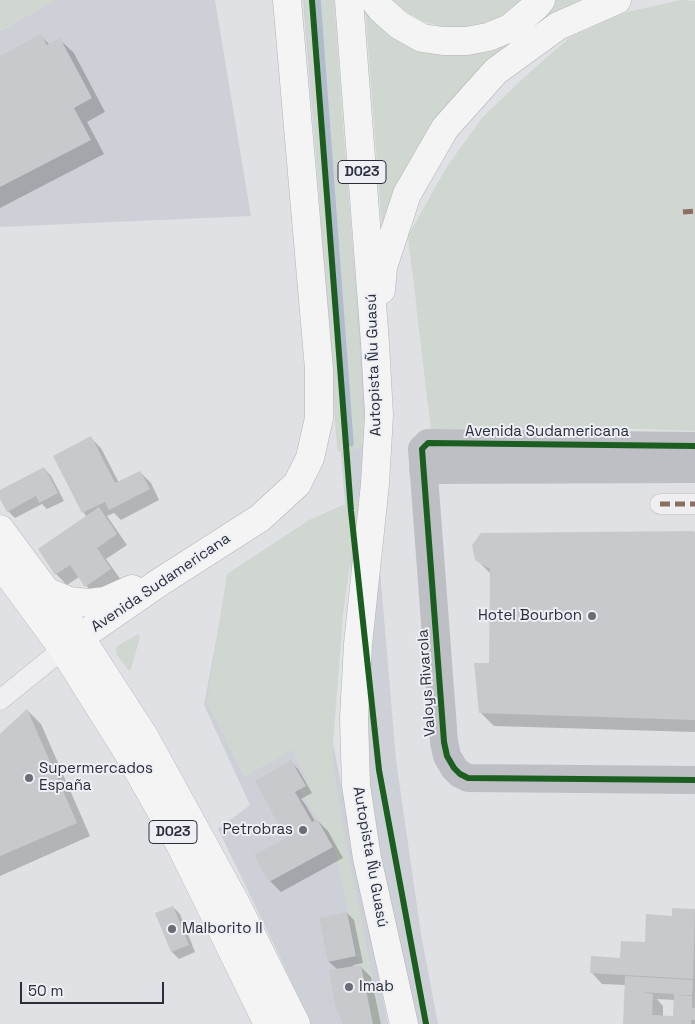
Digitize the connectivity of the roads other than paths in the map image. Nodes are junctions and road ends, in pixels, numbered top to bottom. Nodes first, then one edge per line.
1 (287, 0) edge
2 (349, 0) edge
3 (374, 0) edge
4 (540, 0) edge
5 (617, 0) edge
6 (375, 343) junction
7 (695, 446) edge
8 (695, 469) edge
9 (423, 470) junction
10 (660, 504) dead end
11 (695, 504) edge
12 (0, 529) edge
13 (0, 563) edge
14 (160, 582) junction
15 (45, 590) junction
16 (71, 643) junction
17 (0, 700) edge
18 (695, 780) edge
19 (241, 939) junction
20 (268, 1024) edge
21 (296, 1024) edge
22 (404, 1024) edge

1 - 14 main road, Avenida Sudamericana
2 - 6 main road, Autopista Ñu Guasú / D023
3 - 4 main road
5 - 6 main road
6 - 22 main road, Autopista Ñu Guasú / D023
7 - 9 street, Avenida Sudamericana
8 - 9 street
9 - 18 street, Valoys Rivarola
10 - 11 street
12 - 15 main road
13 - 16 main road
14 - 15 main road
14 - 16 main road, Avenida Sudamericana
15 - 16 main road
16 - 17 street
16 - 19 main road
19 - 20 main road
19 - 21 main road

